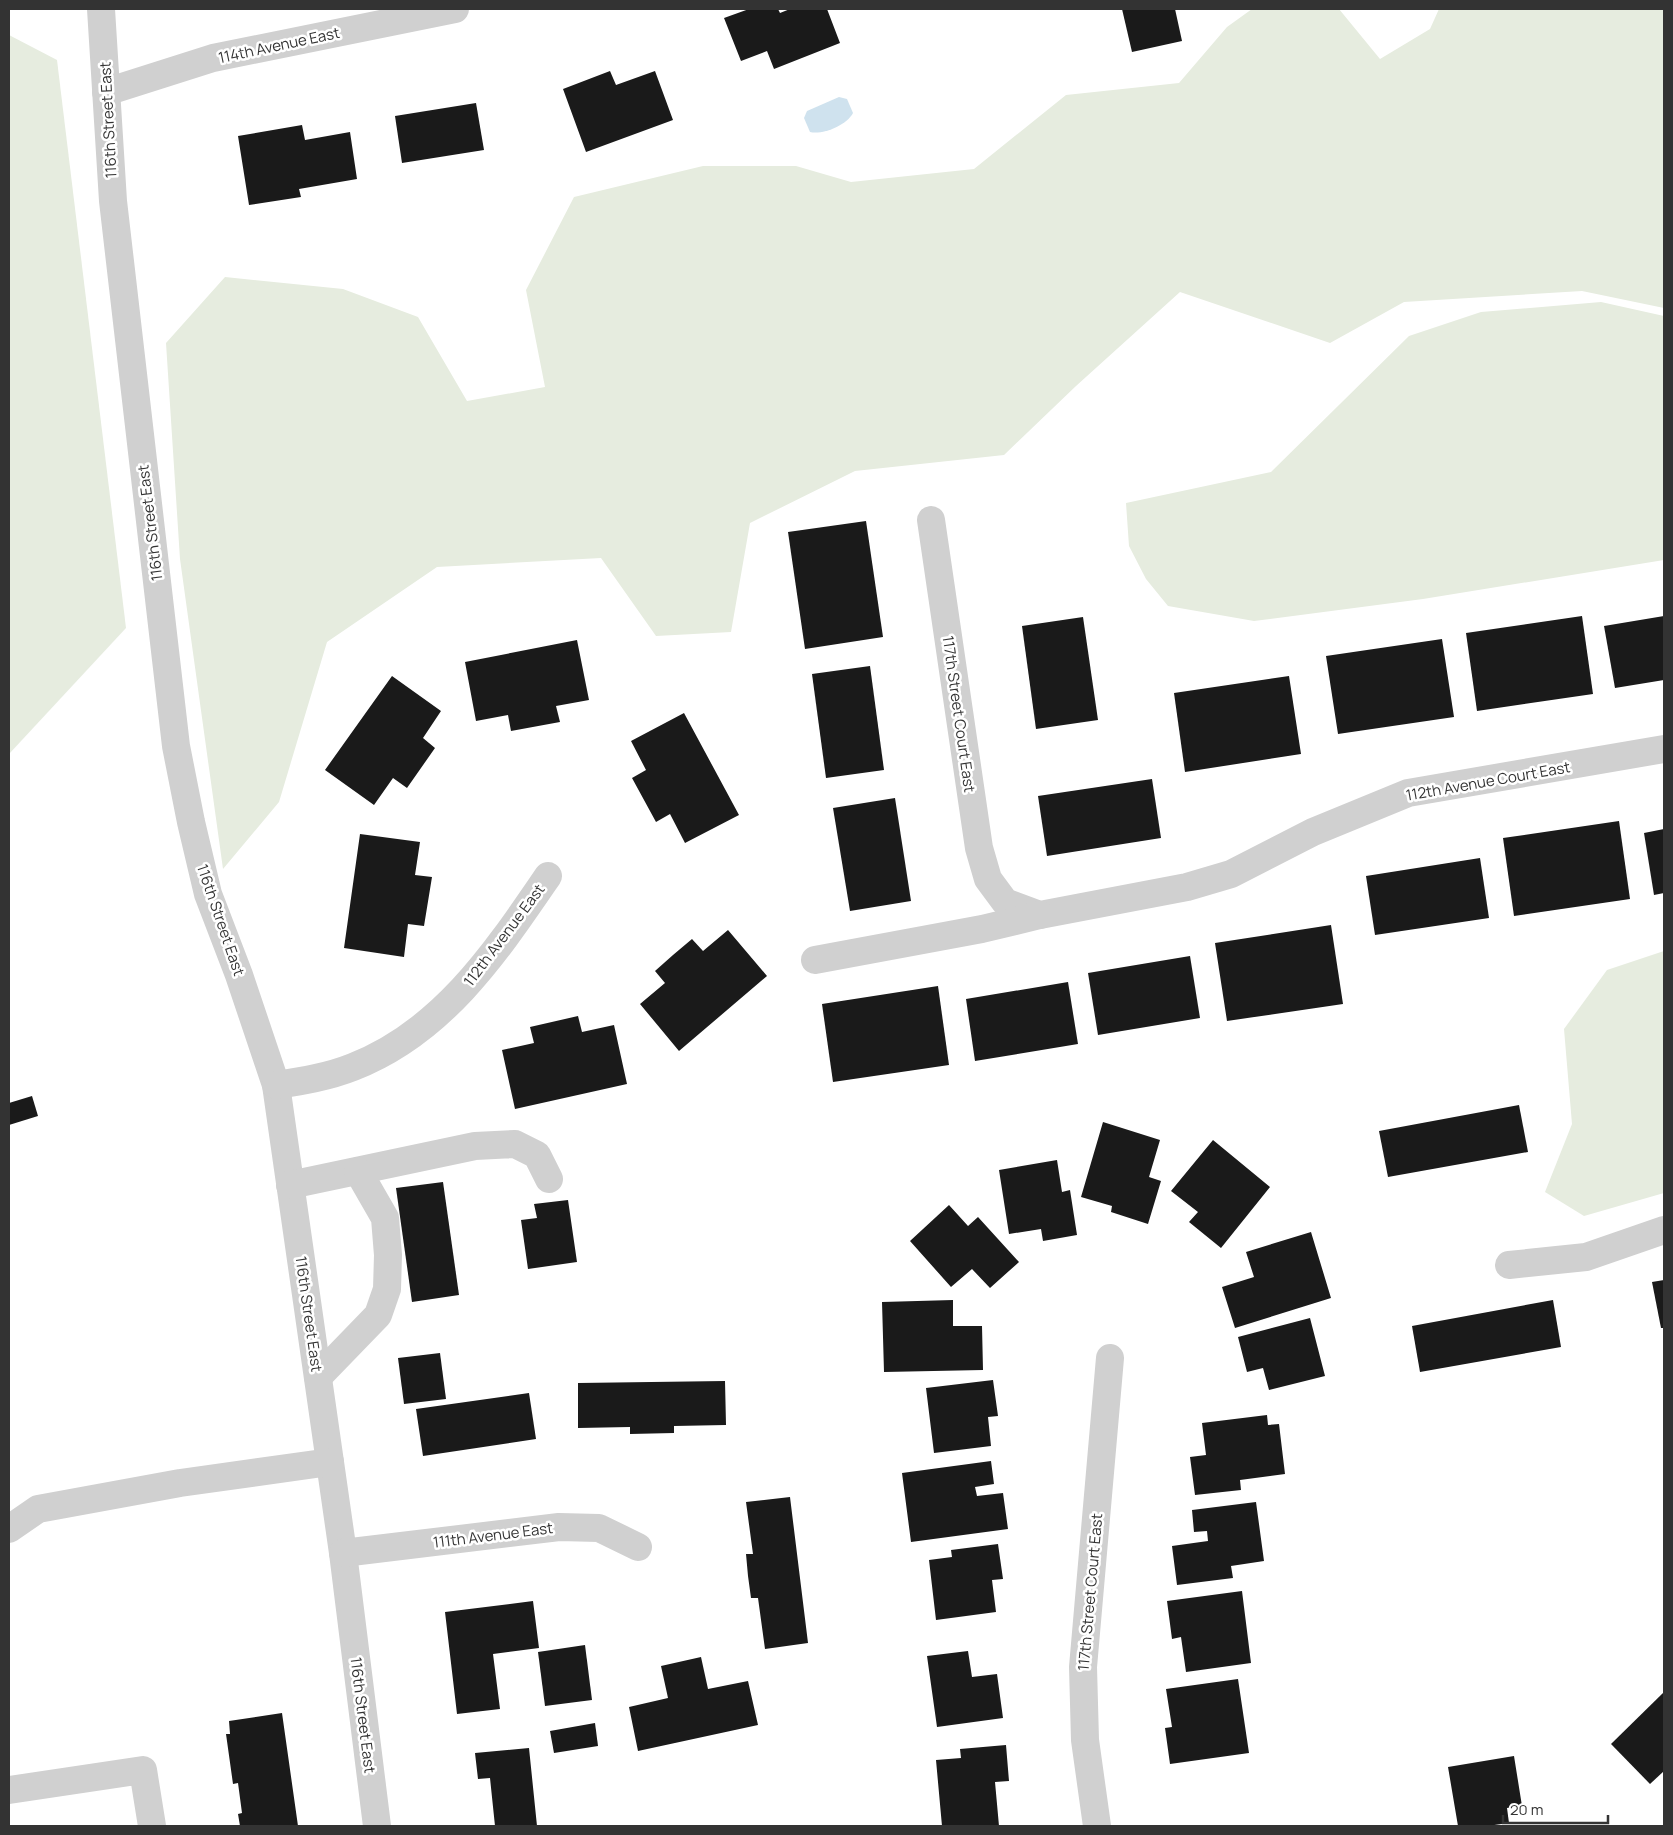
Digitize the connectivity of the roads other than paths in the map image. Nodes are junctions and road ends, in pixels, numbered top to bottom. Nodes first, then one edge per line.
1 (101, 9) edge
2 (455, 9) edge
3 (106, 92) junction
4 (931, 520) dead end
5 (1664, 750) edge
6 (548, 876) dead end
7 (1040, 915) junction
8 (814, 960) dead end
9 (276, 1085) junction
10 (358, 1171) junction
11 (549, 1179) dead end
12 (290, 1185) junction
13 (1664, 1230) edge
14 (1509, 1265) dead end
15 (1110, 1358) dead end
16 (318, 1377) junction
17 (330, 1462) junction
18 (9, 1529) edge
19 (638, 1547) dead end
20 (343, 1553) junction
21 (9, 1790) edge
22 (152, 1826) edge
23 (377, 1826) edge
24 (1096, 1826) edge

1 - 3 street, 116th Street East
2 - 3 street, 114th Avenue East
3 - 9 street, 116th Street East
4 - 7 street, 117th Street Court East
5 - 7 street, 112th Avenue Court East
6 - 9 street, 112th Avenue East
7 - 8 street, 112th Avenue Court East
9 - 12 street, 116th Street East
10 - 11 street
10 - 12 street
10 - 16 street
12 - 16 street, 116th Street East
13 - 14 street
15 - 24 street, 117th Street Court East
16 - 17 street, 116th Street East
17 - 18 street
17 - 20 street, 116th Street East
19 - 20 street, 111th Avenue East
20 - 23 street, 116th Street East
21 - 22 street

